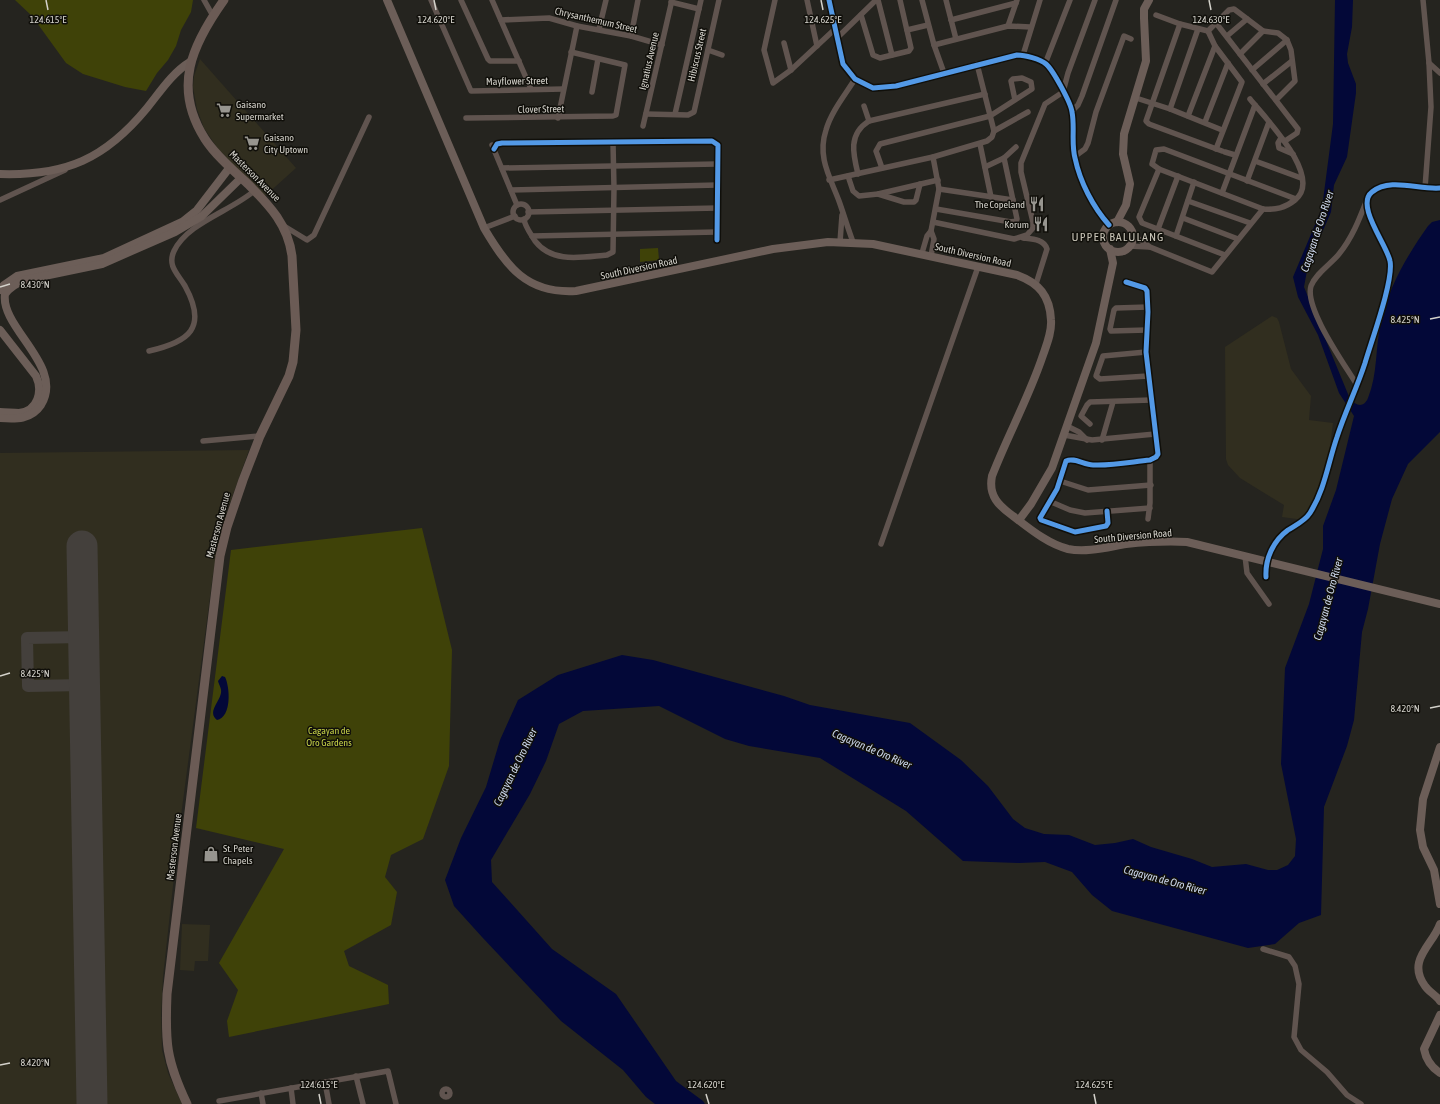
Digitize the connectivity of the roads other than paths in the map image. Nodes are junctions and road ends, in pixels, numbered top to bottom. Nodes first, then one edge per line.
1 (204, 0) edge
2 (387, 0) edge
3 (431, 0) edge
4 (461, 0) edge
5 (492, 0) edge
6 (606, 0) edge
7 (638, 0) edge
8 (701, 0) edge
9 (719, 0) edge
10 (775, 0) edge
11 (806, 0) edge
12 (829, 0) edge
13 (877, 0) edge
14 (900, 0) edge
15 (922, 0) edge
16 (946, 0) edge
17 (1040, 0) edge
18 (1070, 0) edge
19 (1095, 0) edge
20 (1116, 0) edge
21 (1149, 0) edge
22 (1423, 0) edge
23 (671, 1) edge
24 (219, 2) edge
25 (1017, 2) edge
26 (699, 9) junction
27 (861, 15) junction
28 (1156, 15) dead end
29 (213, 16) junction
30 (1247, 19) junction
31 (501, 20) junction
32 (951, 20) junction
33 (1216, 23) junction
34 (1180, 24) junction
35 (928, 25) junction
36 (577, 26) junction
37 (1008, 26) junction
38 (1030, 26) junction
39 (835, 28) junction
40 (599, 29) junction
41 (1198, 29) junction
42 (907, 30) junction
43 (1208, 31) junction
44 (1263, 31) junction
45 (631, 36) junction
46 (1227, 36) junction
47 (838, 37) junction
48 (956, 39) junction
49 (1131, 39) dead end
50 (1287, 40) junction
51 (784, 43) dead end
52 (662, 45) junction
53 (934, 45) junction
54 (817, 46) junction
55 (1215, 46) junction
56 (708, 50) junction
57 (571, 52) junction
58 (1240, 54) junction
59 (722, 55) dead end
60 (892, 55) junction
61 (1023, 55) junction
62 (598, 58) junction
63 (519, 61) junction
64 (1292, 61) junction
65 (190, 62) junction
66 (1228, 63) junction
67 (1429, 63) junction
68 (977, 64) junction
69 (1046, 64) junction
70 (791, 70) junction
71 (1252, 70) junction
72 (944, 73) junction
73 (1440, 73) edge
74 (855, 79) junction
75 (1263, 84) junction
76 (531, 89) junction
77 (563, 89) junction
78 (592, 92) dead end
79 (1063, 92) junction
80 (985, 94) junction
81 (1136, 98) junction
82 (1250, 99) dead end
83 (1015, 100) dead end
84 (1276, 100) junction
85 (1152, 104) junction
86 (1255, 105) junction
87 (864, 106) dead end
88 (1170, 109) junction
89 (1072, 111) junction
90 (1028, 112) dead end
91 (646, 114) junction
92 (675, 114) junction
93 (990, 116) junction
94 (1188, 116) junction
95 (369, 117) dead end
96 (466, 118) dead end
97 (558, 118) junction
98 (869, 121) junction
99 (1205, 122) junction
100 (1269, 122) junction
101 (643, 126) dead end
102 (1222, 130) junction
103 (994, 131) junction
104 (1283, 139) junction
105 (613, 143) junction
106 (980, 144) junction
107 (1016, 148) dead end
108 (1221, 150) junction
109 (1294, 154) junction
110 (1235, 155) junction
111 (933, 157) junction
112 (1074, 157) junction
113 (1004, 158) junction
114 (1255, 161) junction
115 (718, 164) junction
116 (72, 166) junction
117 (613, 166) junction
118 (230, 167) junction
119 (985, 167) junction
120 (502, 168) junction
121 (882, 168) junction
122 (1159, 170) junction
123 (1230, 173) junction
124 (0, 174) edge
125 (858, 174) junction
126 (848, 176) junction
127 (1178, 176) junction
128 (241, 178) junction
129 (1301, 178) junction
130 (829, 180) junction
131 (938, 180) junction
132 (1247, 181) junction
133 (1194, 182) junction
134 (920, 184) junction
135 (718, 185) junction
136 (614, 188) junction
137 (1425, 188) junction
138 (1440, 188) edge
139 (215, 189) junction
140 (939, 189) junction
141 (512, 190) junction
142 (254, 191) junction
143 (1222, 193) junction
144 (878, 194) junction
145 (222, 197) junction
146 (991, 197) junction
147 (1296, 199) junction
148 (0, 200) edge
149 (1013, 200) junction
150 (1188, 201) junction
151 (1367, 202) junction
152 (517, 205) junction
153 (718, 208) junction
154 (936, 209) junction
155 (1263, 209) junction
156 (614, 210) junction
157 (1124, 210) junction
158 (841, 211) junction
159 (528, 212) junction
160 (199, 213) junction
161 (514, 216) junction
162 (1183, 218) junction
163 (524, 219) junction
164 (933, 222) junction
165 (1113, 223) junction
166 (1250, 223) junction
167 (1126, 224) junction
168 (284, 226) junction
169 (484, 228) junction
170 (1158, 229) junction
171 (931, 231) junction
172 (717, 232) junction
173 (614, 234) junction
174 (1133, 235) junction
175 (532, 236) junction
176 (1176, 236) junction
177 (1023, 238) junction
178 (1238, 239) junction
179 (717, 240) dead end
180 (840, 242) junction
181 (853, 242) junction
182 (1150, 247) junction
183 (1126, 248) junction
184 (1110, 249) junction
185 (922, 253) junction
186 (1225, 255) junction
187 (931, 256) junction
188 (1113, 263) junction
189 (978, 267) junction
190 (1126, 282) dead end
191 (1036, 284) junction
192 (0, 290) edge
193 (1148, 308) junction
194 (0, 330) edge
195 (1147, 330) junction
196 (149, 351) dead end
197 (1146, 352) junction
198 (1148, 376) junction
199 (1356, 387) junction
200 (1151, 400) junction
201 (1113, 402) junction
202 (0, 412) edge
203 (0, 418) edge
204 (1090, 424) dead end
205 (1067, 426) junction
206 (1155, 434) junction
207 (1064, 435) junction
208 (260, 436) junction
209 (1086, 440) junction
210 (1102, 440) junction
211 (203, 441) dead end
212 (1150, 460) junction
213 (1060, 481) junction
214 (1151, 485) junction
215 (1049, 500) junction
216 (1150, 508) junction
217 (1107, 511) junction
218 (1148, 519) dead end
219 (1019, 520) junction
220 (881, 544) dead end
221 (1245, 556) junction
222 (1267, 562) junction
223 (1266, 577) dead end
224 (1269, 604) dead end
225 (1440, 604) edge
226 (1440, 747) edge
227 (1440, 904) edge
228 (1440, 924) edge
229 (1263, 949) dead end
230 (1440, 1001) edge
231 (1440, 1015) edge
232 (1440, 1073) edge
233 (356, 1076) junction
234 (325, 1082) junction
235 (290, 1088) junction
236 (261, 1093) junction
237 (444, 1097) dead end
238 (219, 1100) dead end
239 (232, 1101) edge
240 (187, 1104) edge
241 (263, 1104) edge
242 (293, 1104) edge
243 (329, 1104) edge
244 (363, 1104) edge
245 (396, 1104) edge
246 (442, 1104) edge
247 (1361, 1104) edge

1 - 29 street
2 - 169 street, South Diversion Road
3 - 76 street, Mayflower Street
4 - 63 street
5 - 31 street
6 - 40 street
7 - 45 street
8 - 26 street
9 - 56 street, Hibiscus Street
10 - 70 street
11 - 54 street
12 - 39 street
13 - 27 street
13 - 60 street
14 - 42 street
15 - 35 street
16 - 32 street
17 - 38 street
18 - 69 street
19 - 79 street
20 - 89 street
21 - 81 street
22 - 67 street
23 - 26 street
23 - 52 street, Ignatius Avenue
24 - 29 main road, Masterson Avenue
25 - 32 street
25 - 37 street
26 - 92 street
27 - 47 street
27 - 60 street
28 - 34 street
29 - 65 main road, Masterson Avenue
30 - 33 street
30 - 44 street
30 - 46 street
31 - 36 street, Chrysanthemum Street
31 - 63 street
32 - 48 street
33 - 43 street
33 - 46 street
34 - 41 street
34 - 85 street
35 - 42 street
35 - 53 street
36 - 40 street, Chrysanthemum Street
36 - 57 street
37 - 38 street
37 - 48 street
38 - 61 street
39 - 47 street
39 - 54 street
40 - 45 street, Chrysanthemum Street
41 - 43 street
41 - 88 street
42 - 60 street
43 - 55 street
44 - 50 street
44 - 58 street
45 - 52 street, Chrysanthemum Street
46 - 58 street
47 - 74 street
48 - 53 street
49 - 112 street
50 - 64 street
50 - 71 street
51 - 70 street
52 - 91 street, Ignatius Avenue
53 - 72 street
54 - 70 street
55 - 66 street
55 - 94 street
56 - 59 street
56 - 92 street, Hibiscus Street
57 - 62 street
57 - 77 street
58 - 71 street
61 - 68 street
61 - 69 street
62 - 78 street
62 - 97 street, Clover Street
63 - 76 street
64 - 75 street
64 - 84 street
65 - 116 street
65 - 118 main road, Masterson Avenue
66 - 99 street
66 - 102 street
67 - 73 street
67 - 137 street
68 - 72 street
68 - 80 street
69 - 79 street
71 - 75 street
72 - 74 street
74 - 130 street
75 - 84 street
76 - 77 street, Mayflower Street
77 - 97 street
79 - 89 street
79 - 177 street
80 - 93 street
80 - 98 street
81 - 85 street
81 - 157 street
82 - 86 street
83 - 93 street
84 - 104 street
85 - 88 street
85 - 108 street
86 - 100 street
86 - 110 street
87 - 98 street
88 - 94 street
89 - 112 street
90 - 103 street
91 - 92 street
91 - 101 street, Ignatius Avenue
93 - 103 street
93 - 121 street
94 - 99 street
95 - 168 street
96 - 97 street, Clover Street
98 - 125 street
99 - 102 street
100 - 104 street
100 - 114 street
102 - 108 street
103 - 106 street
104 - 109 street
104 - 109 street
105 - 115 street
105 - 117 street
105 - 120 street
106 - 111 street
106 - 119 street
107 - 113 street
108 - 110 street
109 - 129 street
110 - 123 street
111 - 121 street
111 - 131 street
112 - 165 street
113 - 119 street
113 - 149 street
114 - 129 street
114 - 132 street
115 - 117 street
115 - 135 street
116 - 124 street
116 - 148 street
117 - 120 street
117 - 136 street
118 - 128 main road, Masterson Avenue
118 - 139 street
119 - 146 street
120 - 141 street
121 - 125 street
122 - 123 street
122 - 127 street
122 - 170 street
123 - 132 street
123 - 143 street
125 - 126 street
126 - 130 street
126 - 144 street
127 - 133 street
127 - 170 street
128 - 142 main road, Masterson Avenue
128 - 145 street
129 - 147 street
130 - 158 street
131 - 134 street
131 - 140 street
132 - 147 street
133 - 143 street
133 - 150 street
134 - 144 street
134 - 144 street
135 - 136 street
135 - 153 street
136 - 141 street
136 - 156 street
137 - 138 street
137 - 151 street
139 - 145 street
139 - 160 street
140 - 146 street
140 - 154 street
141 - 152 street
142 - 168 main road, Masterson Avenue
142 - 196 street
143 - 155 street
145 - 160 street
146 - 149 street
147 - 155 street
149 - 154 street
150 - 162 street
150 - 166 street
151 - 199 street
151 - 199 street
152 - 159 street
152 - 161 street
153 - 156 street
153 - 172 street
154 - 164 street
155 - 166 street
156 - 159 street
156 - 173 street
157 - 165 street
157 - 167 street
158 - 180 street
158 - 181 street
159 - 163 street
160 - 192 street
160 - 203 street
161 - 163 street
161 - 169 street
162 - 176 street
162 - 178 street
163 - 175 street
164 - 171 street
164 - 177 street
165 - 167 street
165 - 184 street
166 - 178 street
167 - 174 street
168 - 208 main road, Masterson Avenue
169 - 180 street, South Diversion Road
170 - 176 street
171 - 185 street
171 - 187 street
172 - 173 street
172 - 179 street
173 - 175 street
173 - 175 street
174 - 182 street
174 - 183 street
176 - 186 street
177 - 191 street
178 - 186 street
180 - 181 street, South Diversion Road
181 - 185 street, South Diversion Road
182 - 183 street
182 - 186 street
183 - 184 street
183 - 188 street
184 - 188 street
185 - 187 street, South Diversion Road
187 - 189 street, South Diversion Road
188 - 205 street
189 - 191 street, South Diversion Road
189 - 220 street
190 - 193 street
191 - 219 street, South Diversion Road
193 - 195 street
193 - 195 street
194 - 202 street
195 - 197 street
197 - 198 street
197 - 198 street
198 - 200 street
199 - 222 street
200 - 201 street
200 - 206 street
201 - 204 street
201 - 210 street
205 - 207 street
205 - 209 street
206 - 210 street
206 - 212 street
207 - 209 street
207 - 219 street
208 - 211 street
208 - 240 main road, Masterson Avenue
209 - 210 street
212 - 213 street
212 - 214 street
213 - 214 street
213 - 215 street
214 - 216 street
215 - 217 street
215 - 217 street
216 - 217 street
216 - 218 street
219 - 221 street, South Diversion Road
221 - 222 street, South Diversion Road
221 - 224 street
222 - 223 street
222 - 225 street, South Diversion Road
226 - 227 street
228 - 230 street
229 - 247 street
231 - 232 street
233 - 234 street
233 - 244 street
233 - 245 street
234 - 235 street
234 - 243 street
235 - 236 street
235 - 242 street
236 - 239 street
236 - 241 street
237 - 246 street
238 - 239 street

